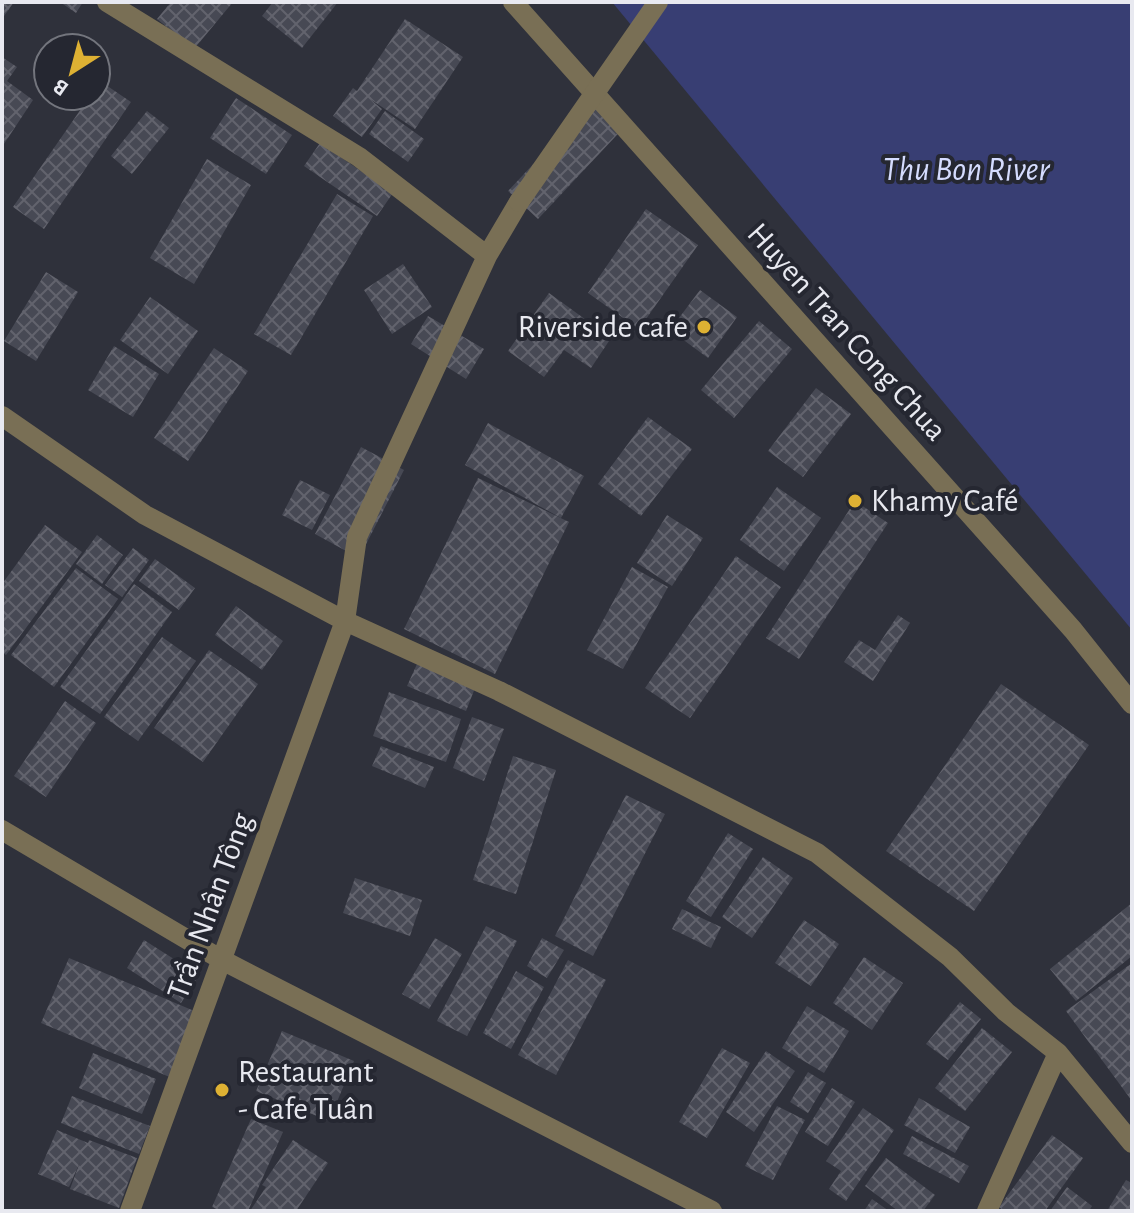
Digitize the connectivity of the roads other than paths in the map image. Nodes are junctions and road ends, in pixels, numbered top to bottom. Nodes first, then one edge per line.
1 (107, 2) edge
2 (513, 2) edge
3 (658, 2) edge
4 (487, 256) junction
5 (2, 416) edge
6 (345, 621) junction
7 (1132, 704) edge
8 (2, 830) edge
9 (222, 960) junction
10 (1058, 1053) junction
11 (1132, 1143) edge
12 (130, 1211) edge
13 (712, 1211) edge
14 (987, 1211) edge

1 - 4 street
2 - 7 street, Huyen Tran Cong Chua
3 - 4 street, Trần Nhân Tông, bridge
4 - 6 street, Trần Nhân Tông
5 - 6 street
6 - 9 street, Trần Nhân Tông
6 - 10 street
8 - 9 street
9 - 12 street, Trần Nhân Tông
9 - 13 street
10 - 11 street
10 - 14 street

